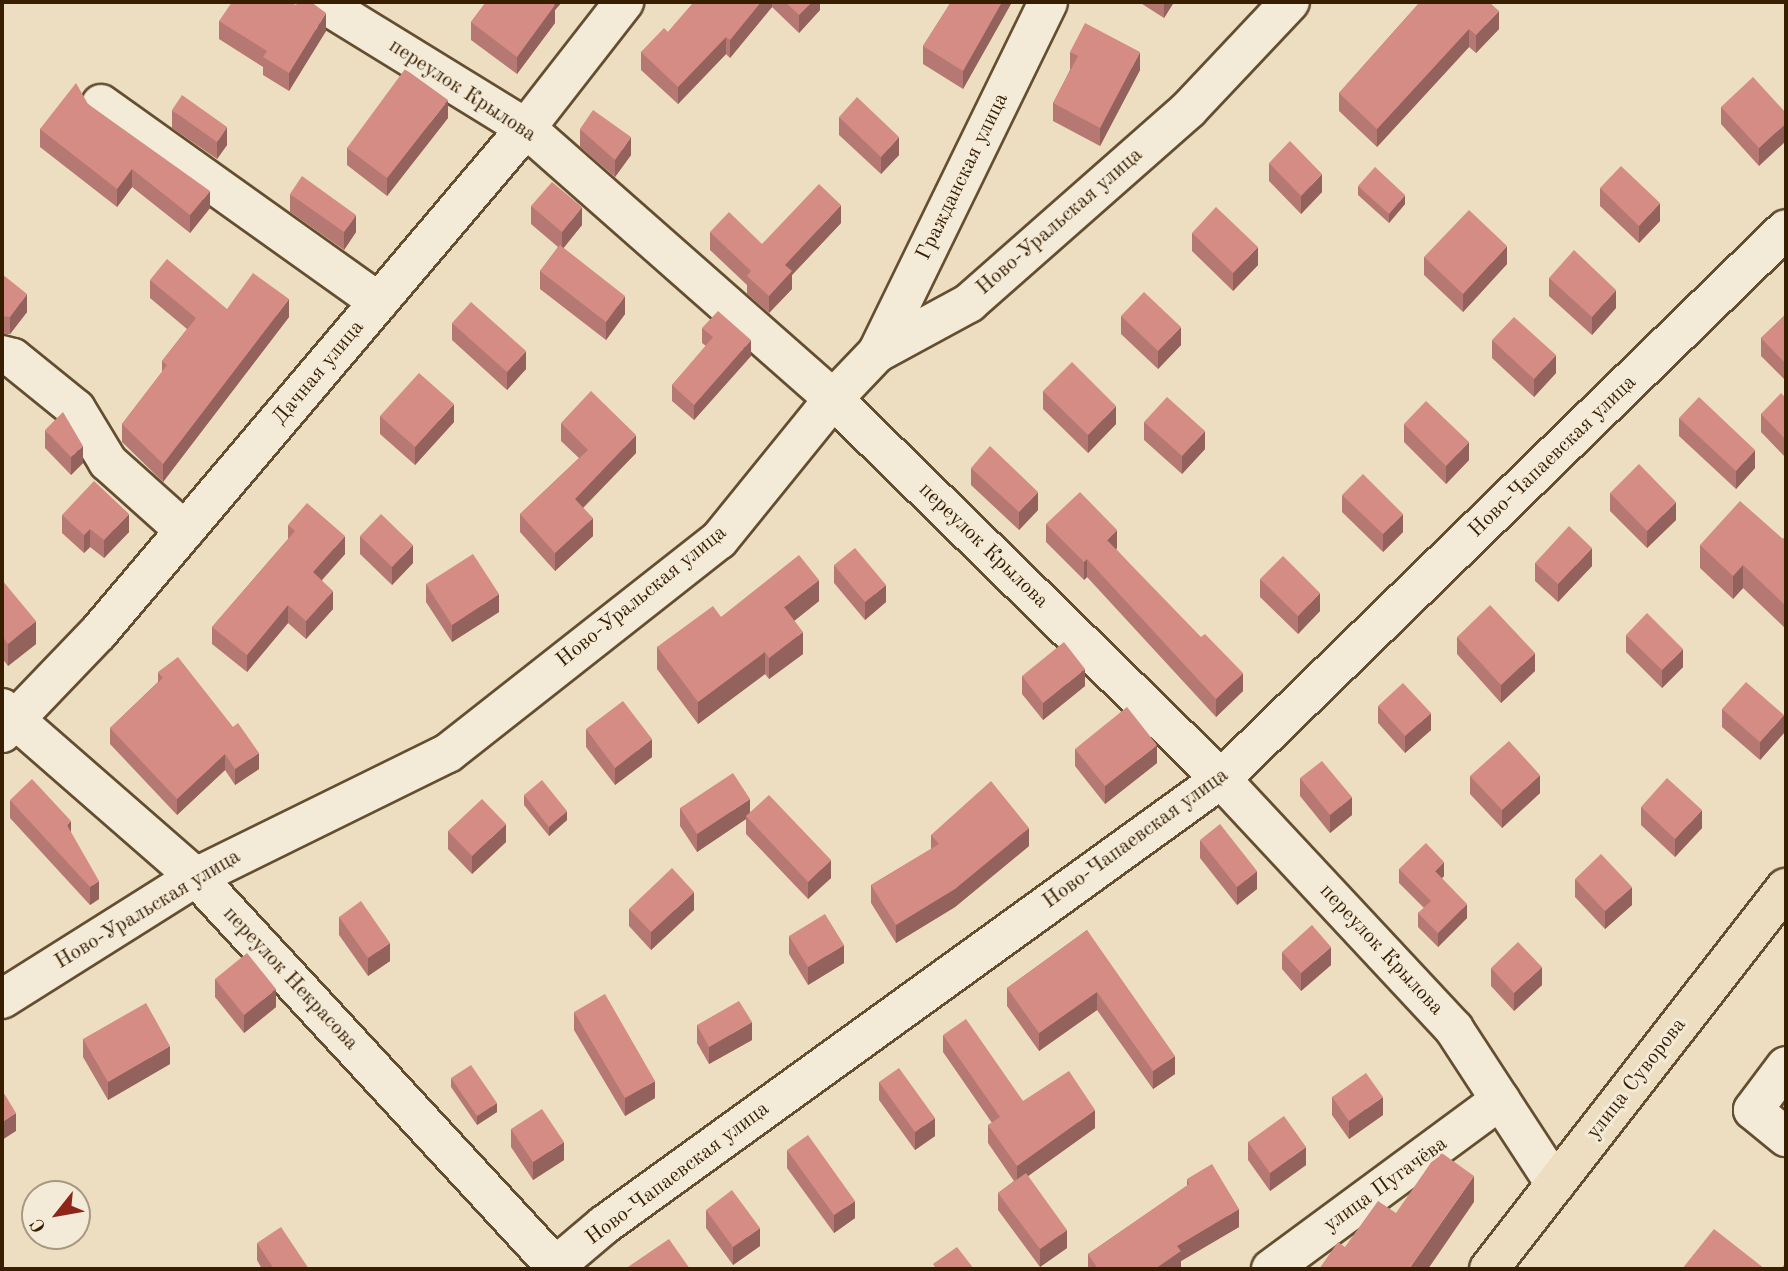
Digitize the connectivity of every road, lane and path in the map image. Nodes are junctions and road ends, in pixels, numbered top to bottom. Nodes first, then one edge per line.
1 (321, 2) edge
2 (624, 2) edge
3 (1048, 2) edge
4 (1290, 2) edge
5 (101, 104) dead end
6 (526, 128) junction
7 (1786, 229) edge
8 (379, 302) junction
9 (877, 353) junction
10 (2, 355) edge
11 (832, 399) junction
12 (185, 531) junction
13 (6, 720) edge
14 (1221, 779) junction
15 (196, 877) junction
16 (1786, 888) edge
17 (2, 999) edge
18 (1786, 1066) edge
19 (1500, 1100) junction
20 (1786, 1137) edge
21 (1555, 1184) junction
22 (556, 1269) edge
23 (1271, 1269) edge
24 (1489, 1269) edge

1 - 6 street, переулок Крылова
2 - 6 street, Дачная улица
3 - 9 street, Гражданская улица
4 - 9 street, Ново-Уральская улица
5 - 8 street
6 - 8 street, Дачная улица
6 - 11 street, переулок Крылова
7 - 14 street, Ново-Чапаевская улица
8 - 12 street, Дачная улица
9 - 11 street, Ново-Уральская улица
10 - 12 street
11 - 14 street, переулок Крылова
11 - 15 street, Ново-Уральская улица
12 - 13 street, Дачная улица
13 - 15 street, переулок Некрасова
14 - 19 street, переулок Крылова
14 - 22 street, Ново-Чапаевская улица
15 - 17 street, Ново-Уральская улица
15 - 22 street, переулок Некрасова
16 - 21 main road, улица Суворова
18 - 20 street
19 - 21 street, переулок Крылова
19 - 23 street, улица Пугачёва
21 - 24 main road, улица Суворова

